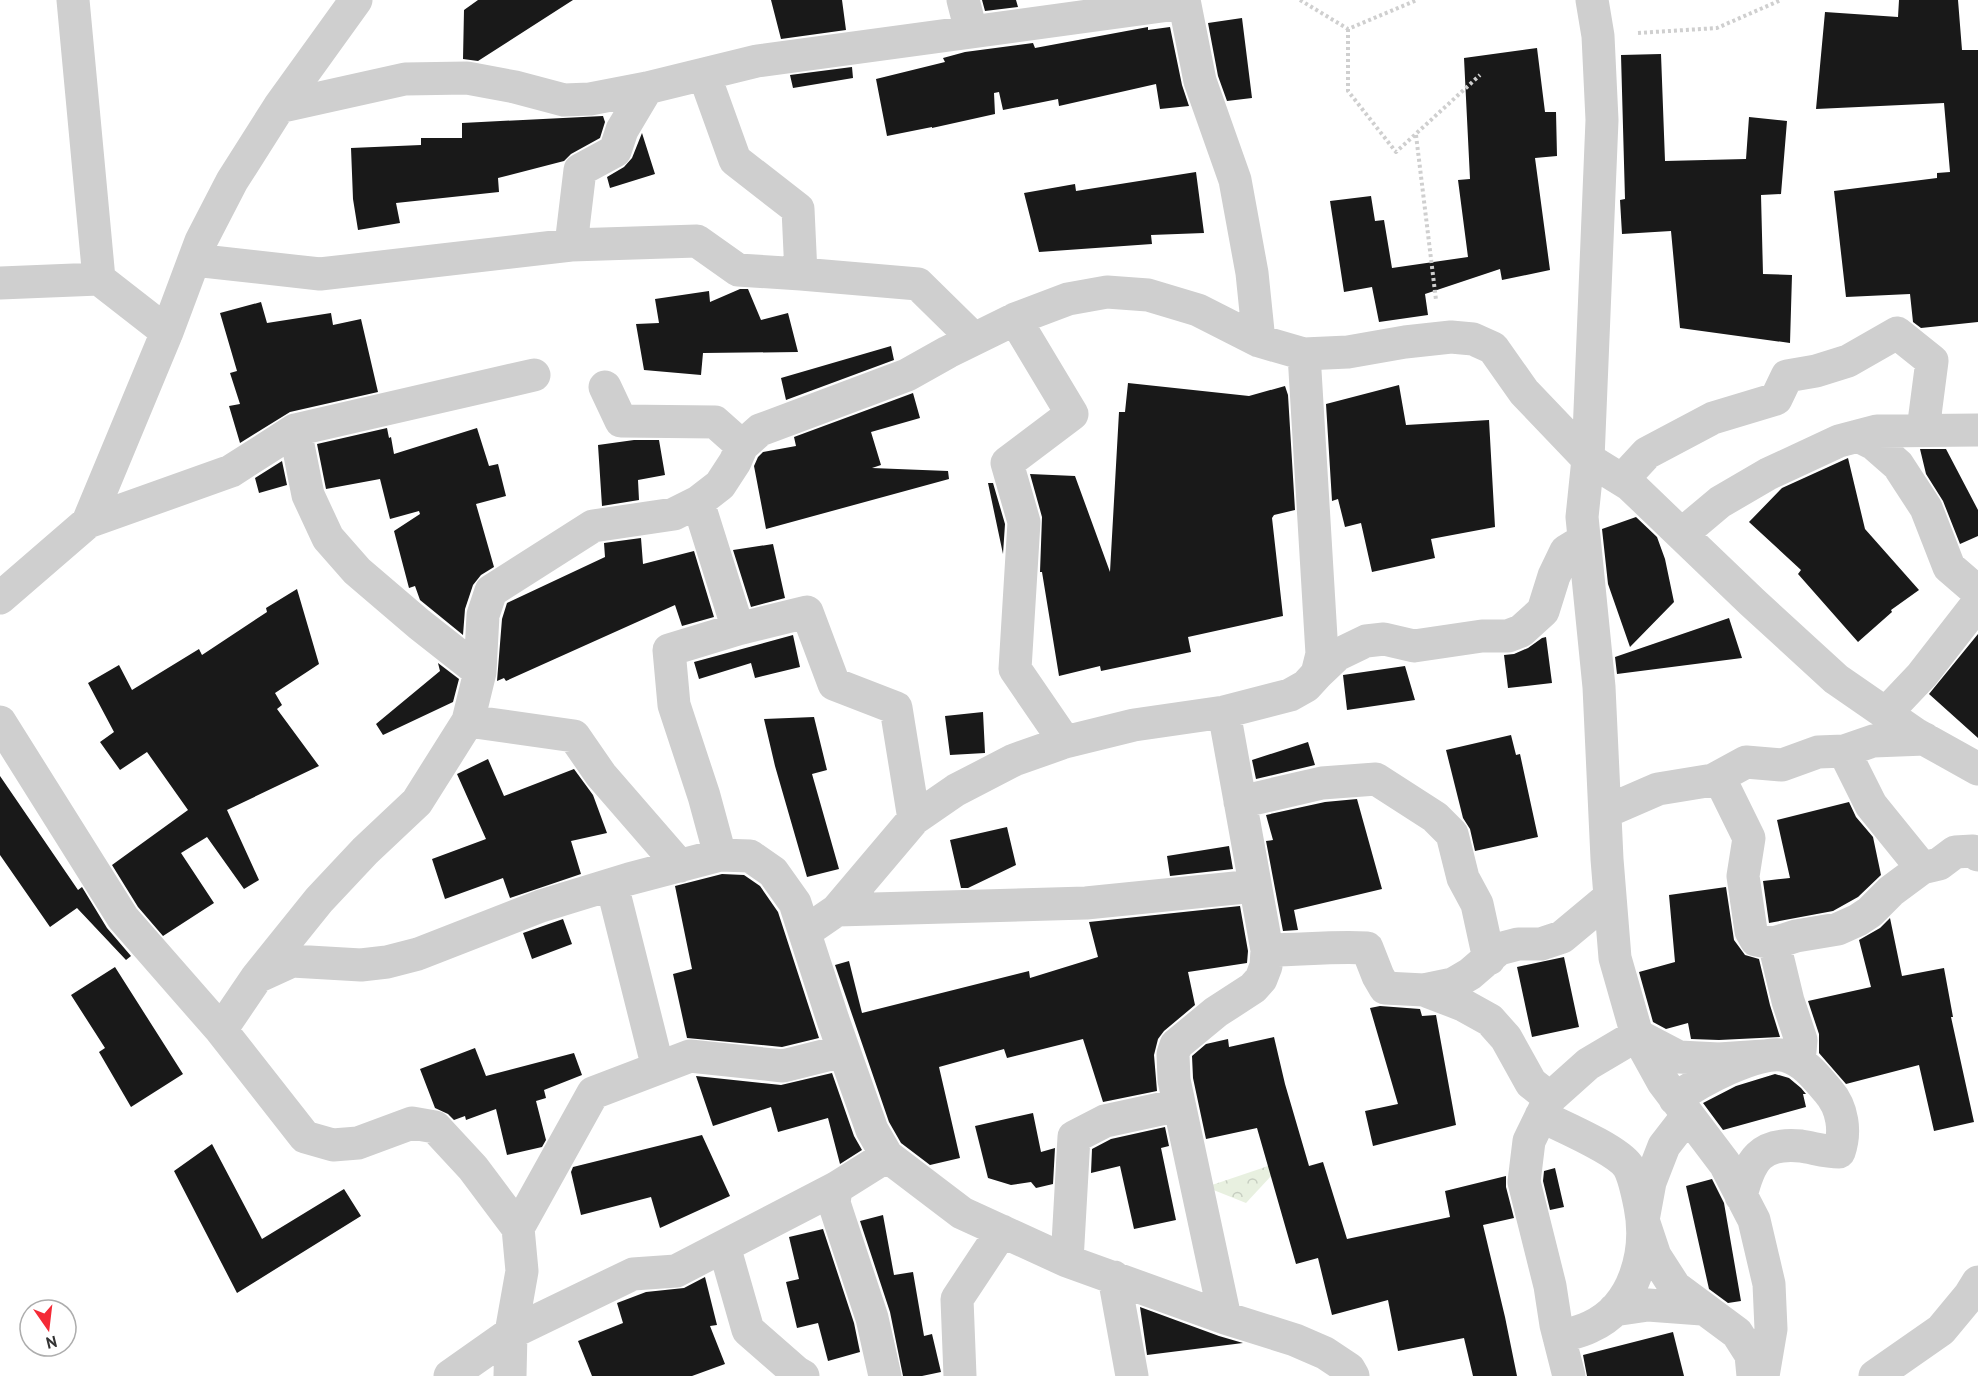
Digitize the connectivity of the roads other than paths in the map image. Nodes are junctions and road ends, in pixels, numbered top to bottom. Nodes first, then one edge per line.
1 (73, 0) edge
2 (356, 0) edge
3 (963, 0) edge
4 (1592, 0) edge
5 (1184, 1) edge
6 (970, 31) junction
7 (704, 74) junction
8 (647, 88) junction
9 (279, 107) junction
10 (571, 245) junction
11 (194, 260) junction
12 (801, 274) junction
13 (99, 279) junction
14 (0, 283) edge
15 (1015, 319) junction
16 (167, 332) junction
17 (974, 339) junction
18 (1259, 341) junction
19 (1304, 354) junction
20 (534, 375) dead end
21 (605, 387) dead end
22 (295, 430) junction
23 (1923, 430) junction
24 (1978, 430) edge
25 (1858, 436) junction
26 (742, 446) junction
27 (1588, 459) junction
28 (1622, 480) junction
29 (698, 502) junction
30 (88, 522) junction
31 (1682, 534) junction
32 (1584, 540) junction
33 (0, 598) edge
34 (1975, 607) edge
35 (738, 629) junction
36 (480, 672) junction
37 (1317, 674) junction
38 (1224, 712) junction
39 (1886, 713) junction
40 (468, 721) junction
41 (0, 723) edge
42 (1925, 739) junction
43 (1065, 742) junction
44 (1844, 752) junction
45 (1978, 769) edge
46 (1719, 777) junction
47 (1240, 802) junction
48 (1605, 812) junction
49 (914, 819) junction
50 (1976, 843) edge
51 (720, 855) junction
52 (680, 866) junction
53 (1922, 868) junction
54 (612, 885) junction
55 (1255, 886) junction
56 (1610, 897) junction
57 (837, 910) junction
58 (805, 932) junction
59 (1774, 943) junction
60 (1267, 950) junction
61 (1489, 959) junction
62 (257, 977) junction
63 (1424, 990) junction
64 (221, 1030) junction
65 (1637, 1035) junction
66 (843, 1050) junction
67 (1764, 1056) junction
68 (1799, 1062) junction
69 (658, 1068) junction
70 (1179, 1105) junction
71 (1545, 1107) junction
72 (1682, 1107) junction
73 (887, 1156) junction
74 (836, 1188) junction
75 (1741, 1196) junction
76 (1643, 1221) junction
77 (518, 1228) junction
78 (1002, 1231) junction
79 (724, 1246) junction
80 (1067, 1261) junction
81 (1114, 1277) junction
82 (1978, 1282) edge
83 (1702, 1309) junction
84 (1614, 1310) junction
85 (1225, 1318) junction
86 (511, 1333) junction
87 (1559, 1336) junction
88 (450, 1376) edge
89 (510, 1376) edge
90 (803, 1376) edge
91 (885, 1376) edge
92 (960, 1376) edge
93 (1132, 1376) edge
94 (1353, 1376) edge
95 (1569, 1376) edge
96 (1753, 1376) edge
97 (1763, 1376) edge
98 (1875, 1376) edge

1 - 13 street
2 - 9 street
3 - 6 street
4 - 27 street
5 - 6 street
5 - 18 street
6 - 7 street
7 - 8 street
7 - 12 street
8 - 9 street
8 - 10 street
9 - 11 street
10 - 11 street
10 - 12 street
11 - 16 street
12 - 17 street
13 - 14 street
13 - 16 street
15 - 17 street
15 - 18 street
15 - 43 street
16 - 30 street
17 - 26 street
18 - 19 street
19 - 27 street
19 - 37 street
20 - 22 street
21 - 26 street
22 - 30 street
22 - 36 street
23 - 24 street
23 - 25 street
23 - 28 street
25 - 31 street
25 - 34 street
26 - 29 street
27 - 28 street
27 - 32 street
28 - 31 street
29 - 35 street
29 - 36 street
30 - 33 street
31 - 39 street
32 - 37 street
32 - 48 street
34 - 39 street
35 - 49 street
35 - 51 street
36 - 40 street
37 - 38 street
38 - 43 street
38 - 47 street
39 - 42 street
40 - 52 street
40 - 62 street
41 - 64 street
42 - 44 street
42 - 45 street
43 - 49 street
44 - 46 street
44 - 53 street
46 - 48 street
46 - 59 street
47 - 55 street
47 - 61 street
48 - 56 street
49 - 57 street
50 - 53 street
51 - 52 street
51 - 58 street
52 - 54 street
53 - 59 street
54 - 62 street
54 - 69 street
55 - 57 street
55 - 60 street
56 - 61 street
56 - 65 street
57 - 58 street
58 - 66 street
59 - 68 street
60 - 63 street
60 - 70 street
61 - 63 street
62 - 64 street
63 - 71 street
64 - 77 street
65 - 67 street
65 - 71 street
65 - 72 street
66 - 69 street
66 - 73 street
67 - 68 street
67 - 72 street
68 - 75 street
69 - 77 street
70 - 80 street
70 - 85 street
71 - 76 street
71 - 87 street
72 - 75 street
72 - 76 street
73 - 74 street
73 - 78 street
74 - 79 street
74 - 91 street
75 - 97 street
76 - 83 street
76 - 84 street
77 - 86 street
78 - 80 street
78 - 92 street
79 - 86 street
79 - 90 street
80 - 81 street
81 - 85 street
81 - 93 street
82 - 98 street
83 - 84 street
83 - 96 street
84 - 87 street
85 - 94 street
86 - 88 street
86 - 89 street
87 - 95 street

